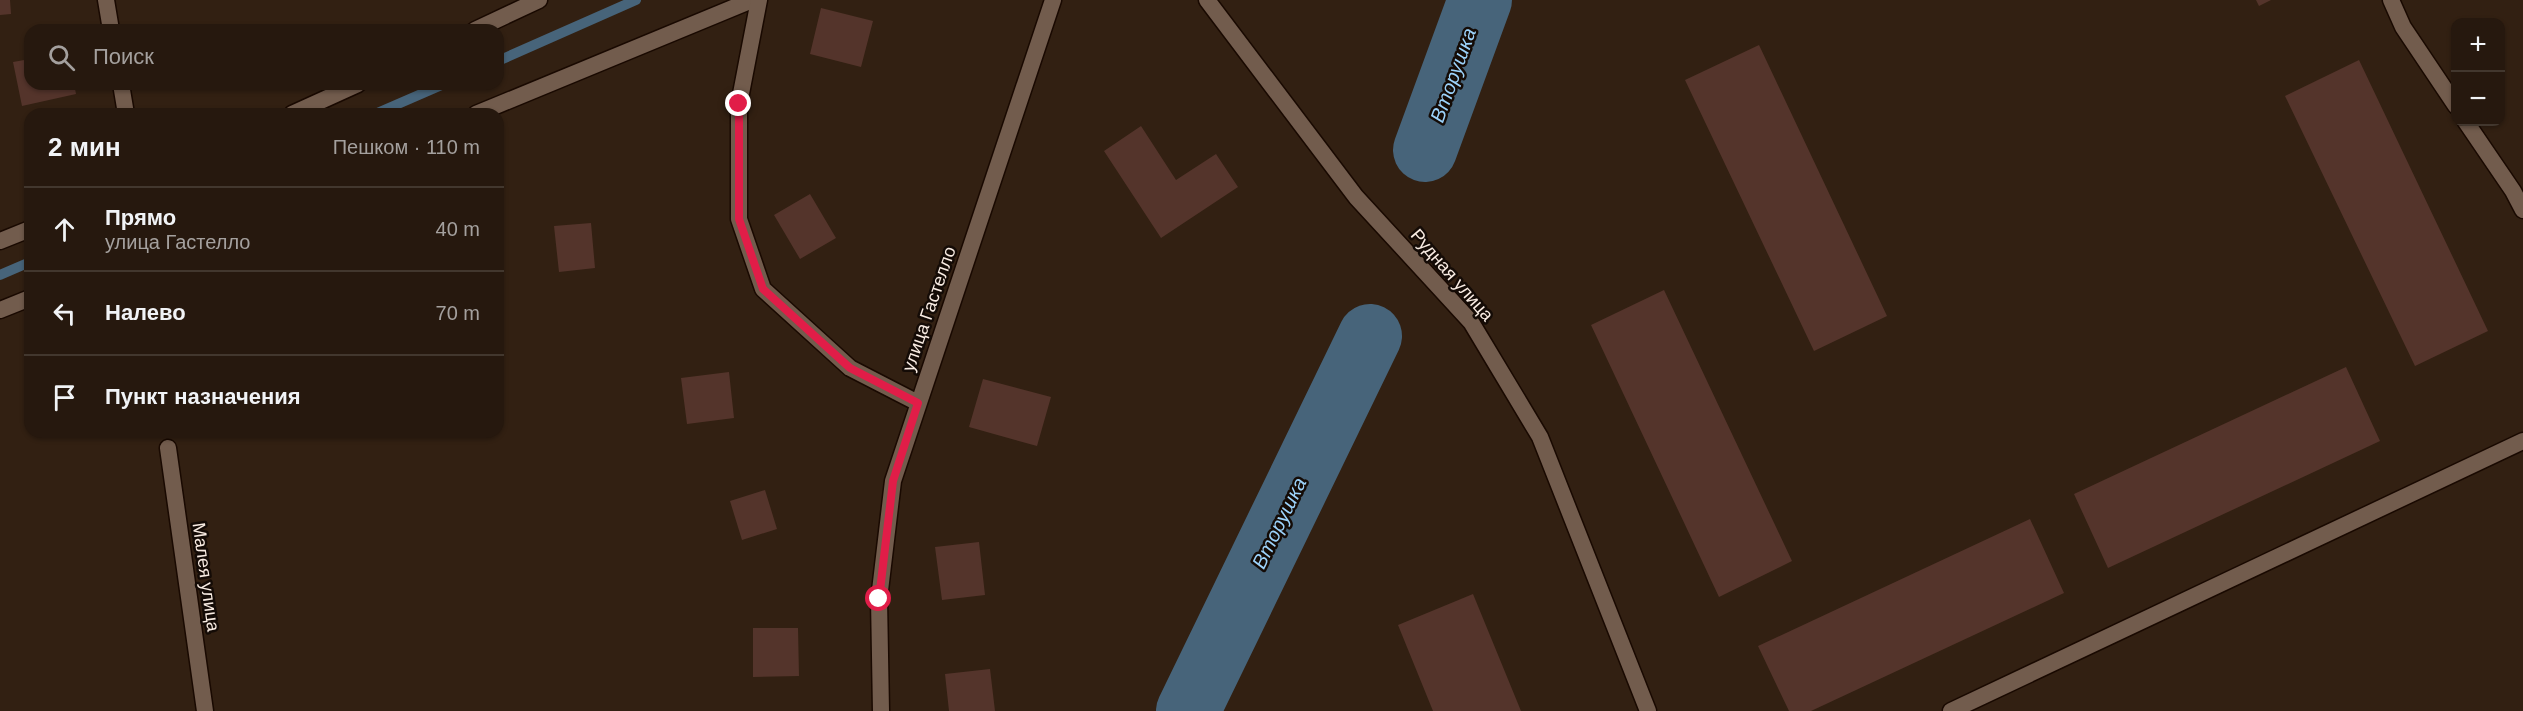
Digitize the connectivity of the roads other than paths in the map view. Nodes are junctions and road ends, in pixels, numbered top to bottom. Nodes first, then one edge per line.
1 (106, 0) edge
2 (539, 0) edge
3 (752, 0) edge
4 (759, 0) edge
5 (1053, 0) edge
6 (1207, 0) edge
7 (2391, 0) edge
8 (110, 24) edge
9 (488, 24) edge
10 (122, 90) edge
11 (345, 90) edge
12 (2451, 99) edge
13 (125, 108) edge
14 (305, 108) edge
15 (491, 108) edge
16 (2469, 126) edge
17 (2523, 210) edge
18 (24, 231) edge
19 (0, 241) edge
20 (24, 300) edge
21 (0, 310) edge
22 (918, 403) junction
23 (2523, 441) edge
24 (168, 448) dead end
25 (205, 711) edge
26 (881, 711) edge
27 (1648, 711) edge
28 (1950, 711) edge

1 - 8 street
2 - 9 street
3 - 15 street
4 - 22 street
5 - 22 street, улица Гастелло
6 - 27 street, Рудная улица
7 - 12 street
10 - 13 street
11 - 14 street
16 - 17 street
18 - 19 street
20 - 21 street
22 - 26 street, улица Гастелло
23 - 28 street
24 - 25 street, Малея улица

